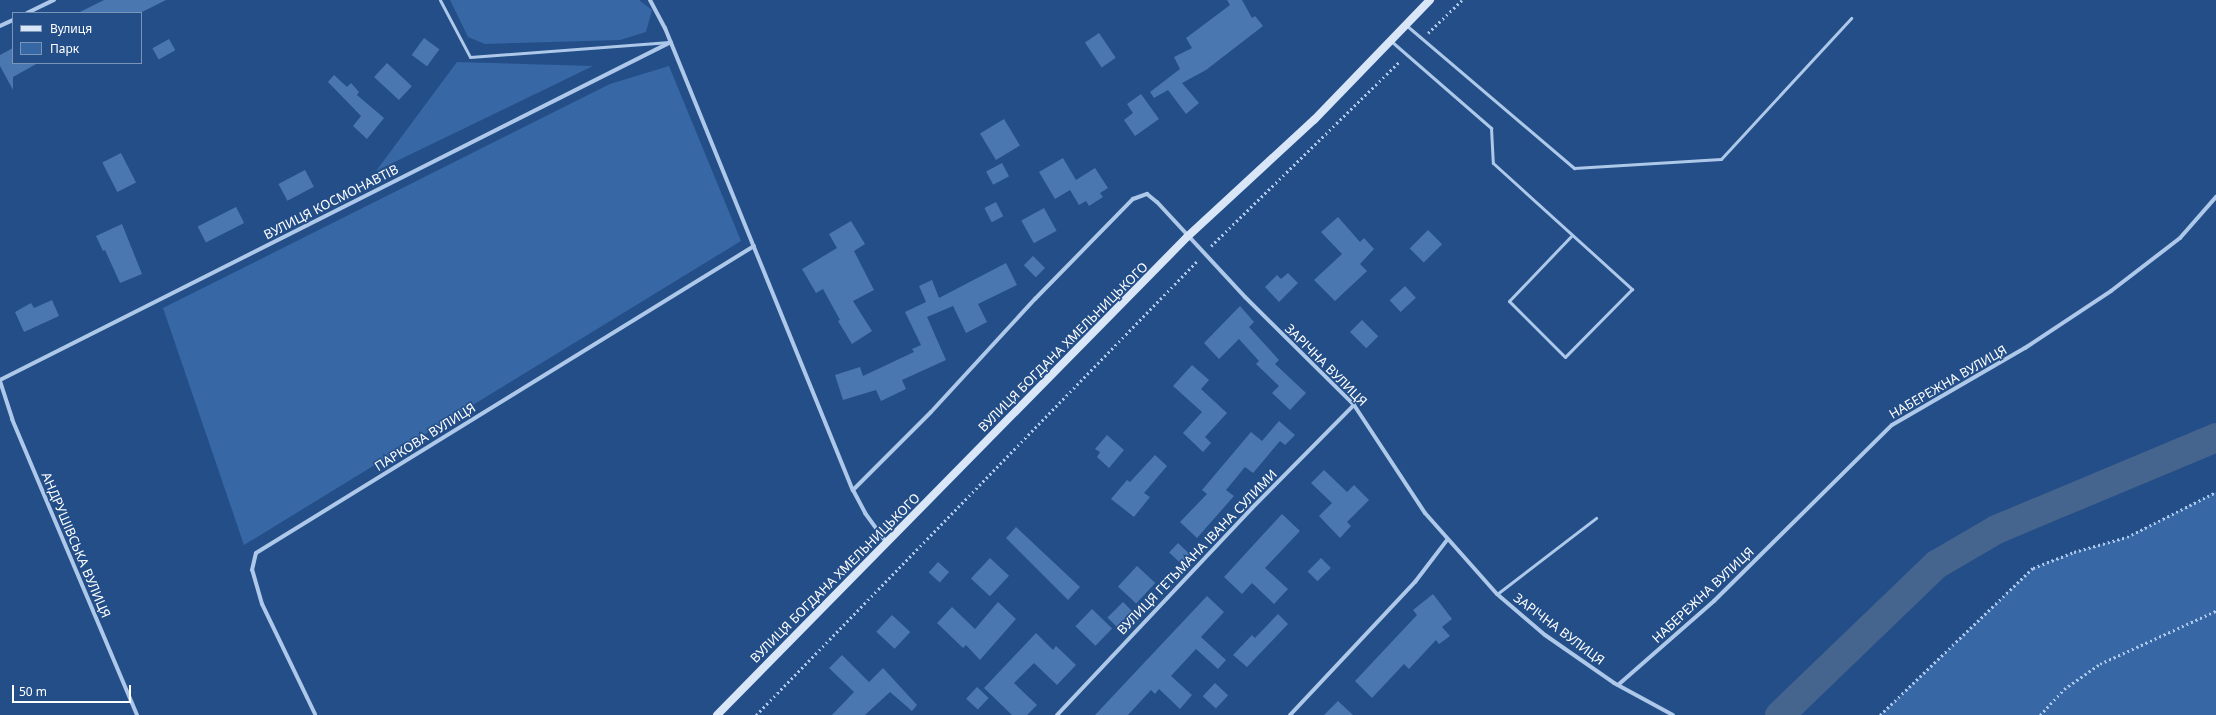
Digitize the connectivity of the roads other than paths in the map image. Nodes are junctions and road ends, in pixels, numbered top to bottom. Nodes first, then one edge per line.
1 (54, 0) edge
2 (440, 0) edge
3 (650, 0) edge
4 (1430, 0) edge
5 (29, 12) edge
6 (1850, 18) dead end
7 (12, 20) edge
8 (1406, 25) junction
9 (0, 26) edge
10 (1391, 41) junction
11 (671, 42) junction
12 (2216, 196) edge
13 (1572, 235) junction
14 (1187, 237) junction
15 (754, 246) junction
16 (0, 381) edge
17 (1354, 404) junction
18 (853, 490) junction
19 (1596, 518) dead end
20 (1447, 540) junction
21 (886, 543) junction
22 (1497, 594) junction
23 (1618, 685) junction
24 (316, 714) edge
25 (136, 715) edge
26 (717, 715) edge
27 (1057, 715) edge
28 (1290, 715) edge
29 (1673, 715) edge

1 - 5 street
2 - 11 lane
3 - 11 street
4 - 8 main road, ВУЛИЦЯ БОГДАНА ХМЕЛЬНИЦЬКОГО
6 - 8 lane
7 - 9 street
8 - 10 main road, ВУЛИЦЯ БОГДАНА ХМЕЛЬНИЦЬКОГО
10 - 13 lane
10 - 14 main road, ВУЛИЦЯ БОГДАНА ХМЕЛЬНИЦЬКОГО
11 - 15 street
11 - 16 street, ВУЛИЦЯ КОСМОНАВТІВ
12 - 23 street, НАБЕРЕЖНА ВУЛИЦЯ
13 - 13 lane
14 - 17 street, ЗАРІЧНА ВУЛИЦЯ
14 - 18 street, ЗАРІЧНА ВУЛИЦЯ
14 - 21 main road, ВУЛИЦЯ БОГДАНА ХМЕЛЬНИЦЬКОГО
15 - 18 street
15 - 24 street, ПАРКОВА ВУЛИЦЯ
16 - 25 street, АНДРУШІВСЬКА ВУЛИЦЯ
17 - 20 street, ЗАРІЧНА ВУЛИЦЯ
17 - 27 street, ВУЛИЦЯ ГЕТЬМАНА ІВАНА СУЛИМИ
18 - 21 street
19 - 22 lane
20 - 22 street, ЗАРІЧНА ВУЛИЦЯ
20 - 28 street
21 - 26 main road, ВУЛИЦЯ БОГДАНА ХМЕЛЬНИЦЬКОГО
22 - 23 street, ЗАРІЧНА ВУЛИЦЯ
23 - 29 street, ЗАРІЧНА ВУЛИЦЯ

